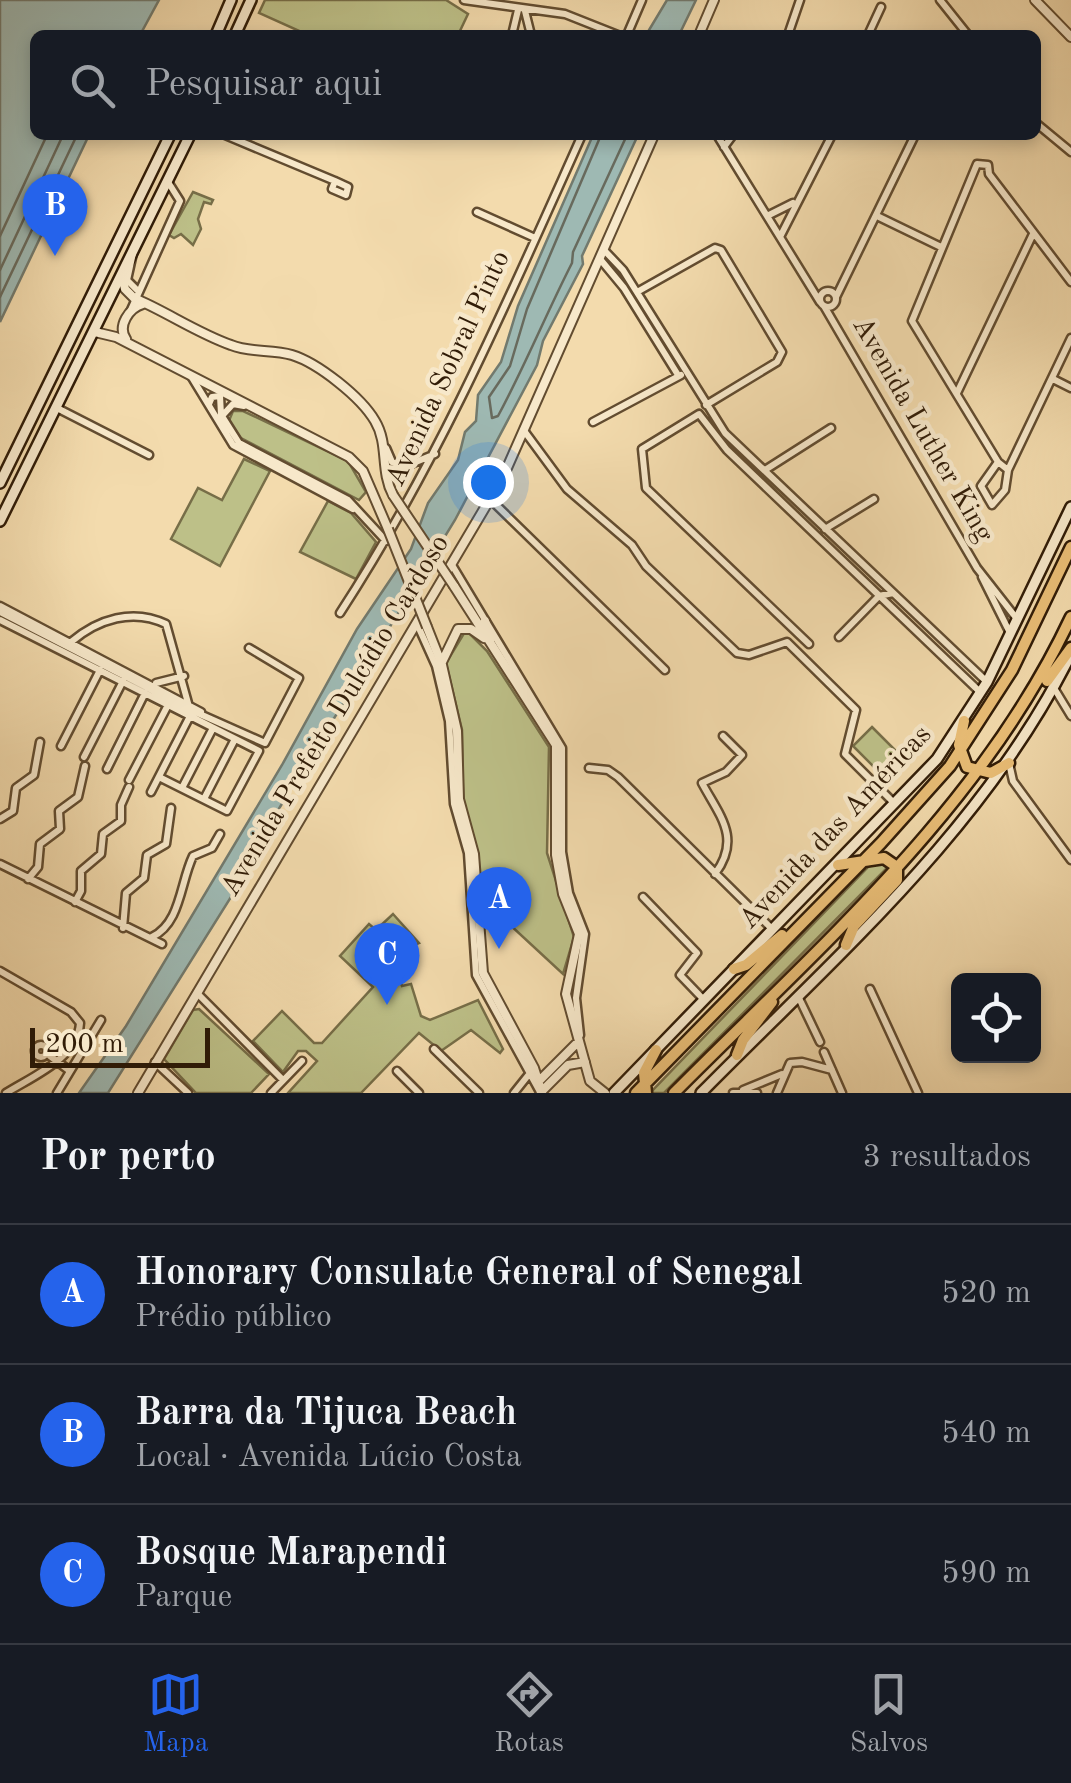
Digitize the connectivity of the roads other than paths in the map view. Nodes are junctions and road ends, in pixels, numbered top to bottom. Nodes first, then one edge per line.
1 (231, 0) edge
2 (250, 0) edge
3 (464, 0) edge
4 (642, 0) edge
5 (714, 0) edge
6 (800, 0) edge
7 (940, 0) edge
8 (1035, 0) edge
9 (881, 7) dead end
10 (522, 10) junction
11 (218, 30) edge
12 (237, 30) edge
13 (514, 30) edge
14 (529, 30) edge
15 (605, 30) edge
16 (629, 30) edge
17 (701, 30) edge
18 (790, 30) edge
19 (870, 30) edge
20 (964, 30) edge
21 (1071, 37) edge
22 (1041, 128) edge
23 (168, 140) edge
24 (188, 140) edge
25 (238, 140) edge
26 (580, 140) edge
27 (652, 140) edge
28 (720, 140) edge
29 (729, 140) edge
30 (829, 140) edge
31 (913, 140) edge
32 (724, 147) junction
33 (1071, 152) edge
34 (989, 174) junction
35 (975, 175) junction
36 (168, 182) junction
37 (335, 182) dead end
38 (794, 202) junction
39 (478, 212) dead end
40 (767, 216) junction
41 (877, 216) junction
42 (1033, 234) junction
43 (536, 238) junction
44 (780, 238) junction
45 (941, 247) junction
46 (133, 252) junction
47 (602, 254) junction
48 (122, 276) junction
49 (1071, 282) edge
50 (637, 292) junction
51 (136, 294) junction
52 (836, 297) junction
53 (148, 304) junction
54 (822, 304) junction
55 (88, 306) junction
56 (130, 312) junction
57 (95, 333) junction
58 (1071, 338) edge
59 (129, 343) junction
60 (188, 373) junction
61 (682, 374) junction
62 (1052, 379) junction
63 (1071, 388) edge
64 (957, 393) junction
65 (208, 404) junction
66 (706, 405) junction
67 (57, 408) junction
68 (265, 412) junction
69 (222, 416) junction
70 (593, 422) dead end
71 (831, 428) dead end
72 (526, 432) junction
73 (384, 442) junction
74 (735, 442) junction
75 (727, 450) junction
76 (436, 454) junction
77 (149, 456) dead end
78 (998, 462) junction
79 (10, 465) junction
80 (404, 467) junction
81 (764, 470) junction
82 (1008, 470) junction
83 (24, 474) junction
84 (286, 474) junction
85 (0, 483) edge
86 (418, 487) junction
87 (326, 488) junction
88 (790, 496) junction
89 (490, 499) junction
90 (874, 499) dead end
91 (782, 503) junction
92 (1071, 507) edge
93 (359, 512) junction
94 (0, 521) edge
95 (825, 529) junction
96 (1071, 538) edge
97 (386, 541) junction
98 (1071, 547) edge
99 (452, 566) junction
100 (982, 576) junction
101 (893, 593) junction
102 (879, 596) junction
103 (0, 609) edge
104 (340, 613) dead end
105 (1071, 617) edge
106 (1017, 619) junction
107 (0, 620) edge
108 (484, 622) junction
109 (422, 627) junction
110 (928, 628) junction
111 (1010, 633) junction
112 (920, 636) junction
113 (839, 637) dead end
114 (485, 639) junction
115 (71, 642) junction
116 (808, 644) dead end
117 (249, 648) dead end
118 (81, 650) junction
119 (1071, 650) edge
120 (494, 654) junction
121 (442, 665) junction
122 (100, 670) junction
123 (665, 670) dead end
124 (974, 670) junction
125 (184, 676) junction
126 (966, 679) junction
127 (123, 682) junction
128 (987, 682) junction
129 (154, 684) junction
130 (1054, 688) junction
131 (518, 689) junction
132 (444, 691) junction
133 (146, 693) junction
134 (981, 693) junction
135 (168, 705) junction
136 (188, 709) junction
137 (540, 709) junction
138 (1071, 716) edge
139 (964, 720) junction
140 (213, 728) junction
141 (723, 736) dead end
142 (235, 739) junction
143 (40, 742) dead end
144 (1002, 742) junction
145 (61, 746) dead end
146 (961, 752) junction
147 (1008, 763) junction
148 (589, 768) dead end
149 (107, 769) dead end
150 (980, 772) junction
151 (159, 777) junction
152 (998, 779) junction
153 (1013, 781) junction
154 (182, 788) junction
155 (151, 792) dead end
156 (453, 794) junction
157 (204, 799) junction
158 (896, 804) junction
159 (170, 808) dead end
160 (462, 812) junction
161 (0, 819) edge
162 (220, 834) dead end
163 (865, 859) junction
164 (1071, 860) edge
165 (0, 864) edge
166 (838, 864) junction
167 (897, 867) junction
168 (716, 874) junction
169 (28, 879) junction
170 (643, 897) dead end
171 (75, 902) junction
172 (475, 915) junction
173 (124, 928) junction
174 (772, 929) junction
175 (796, 929) junction
176 (151, 938) junction
177 (162, 944) dead end
178 (846, 945) junction
179 (804, 962) junction
180 (734, 969) junction
181 (0, 971) edge
182 (870, 989) dead end
183 (196, 992) junction
184 (797, 995) junction
185 (704, 1000) junction
186 (101, 1020) dead end
187 (820, 1042) dead end
188 (576, 1044) junction
189 (434, 1049) dead end
190 (656, 1050) junction
191 (824, 1052) dead end
192 (737, 1055) junction
193 (53, 1057) junction
194 (302, 1061) dead end
195 (156, 1062) junction
196 (585, 1062) junction
197 (72, 1067) junction
198 (832, 1070) junction
199 (531, 1071) junction
200 (397, 1072) dead end
201 (783, 1074) junction
202 (284, 1080) junction
203 (539, 1088) edge
204 (642, 1090) edge
205 (743, 1090) junction
206 (516, 1091) edge
207 (703, 1092) edge
208 (6, 1093) edge
209 (57, 1093) edge
210 (138, 1093) edge
211 (188, 1093) edge
212 (272, 1093) edge
213 (420, 1093) edge
214 (479, 1093) edge
215 (605, 1093) edge
216 (614, 1093) edge
217 (674, 1093) edge
218 (733, 1093) edge
219 (757, 1093) edge
220 (777, 1093) edge
221 (842, 1093) edge
222 (918, 1093) edge

1 - 11 main road
2 - 12 main road
3 - 10 street
4 - 16 street
5 - 17 street
6 - 18 street
7 - 20 street
8 - 21 street
9 - 19 street
10 - 13 street
10 - 14 street
10 - 15 street
22 - 33 street
23 - 55 main road
24 - 36 main road
25 - 37 street
26 - 43 street, Avenida Sobral Pinto
27 - 47 street, Avenida Prefeito Dulcídio Cardoso
28 - 32 street, Avenida Luther King
29 - 32 street
30 - 38 street
31 - 41 street
32 - 40 street, Avenida Luther King
34 - 35 street
34 - 35 street
34 - 42 street
35 - 45 street
36 - 46 main road
36 - 51 street
38 - 40 street
38 - 44 street
39 - 43 street
40 - 44 street, Avenida Luther King
41 - 45 street
41 - 52 street
42 - 49 street
42 - 64 street
43 - 76 street, Avenida Sobral Pinto
44 - 54 street, Avenida Luther King
45 - 64 street
46 - 48 main road
46 - 51 street
47 - 50 street
47 - 61 street
47 - 72 street, Avenida Prefeito Dulcídio Cardoso
48 - 51 street
48 - 57 main road
50 - 61 street
50 - 66 street
51 - 53 street
51 - 56 street
52 - 54 street
52 - 54 street
53 - 56 street
53 - 73 street
54 - 100 street, Avenida Luther King
55 - 57 main road
55 - 79 main road
56 - 59 street
57 - 59 street
57 - 67 main road
58 - 62 street
59 - 60 street
60 - 65 street
60 - 68 street
61 - 66 street
61 - 70 street
62 - 63 street
62 - 82 street
64 - 78 street
65 - 69 street
65 - 84 street
66 - 74 street
67 - 77 street
67 - 83 main road
68 - 69 street
68 - 109 street, bridge
69 - 87 street
71 - 81 street
72 - 89 street, Avenida Prefeito Dulcídio Cardoso
72 - 158 street
73 - 80 street
73 - 114 street, bridge
74 - 75 street
74 - 81 street
75 - 91 street
75 - 116 street
76 - 80 street
76 - 86 street, Avenida Sobral Pinto
78 - 82 street
78 - 82 street
79 - 83 main road
79 - 85 main road
80 - 86 street
81 - 88 street
83 - 94 main road
84 - 87 street
84 - 93 street
86 - 97 street, Avenida Sobral Pinto
87 - 93 street
88 - 91 street
88 - 95 street
89 - 99 street, Avenida Prefeito Dulcídio Cardoso
89 - 123 street
90 - 95 street
91 - 102 street
92 - 106 main road, Avenida das Américas
93 - 97 street
95 - 101 street
96 - 98 highway, Avenida das Américas
97 - 104 street, Avenida Sobral Pinto
98 - 146 highway, Avenida das Américas
99 - 108 street
99 - 109 street, Avenida Prefeito Dulcídio Cardoso
100 - 106 street, Avenida Luther King
100 - 111 street, Avenida Luther King
101 - 102 street
101 - 110 street
102 - 112 street
102 - 113 street
103 - 115 street
103 - 118 street
105 - 144 highway
106 - 111 main road, Avenida das Américas
107 - 122 street
108 - 120 street
108 - 137 street
109 - 121 street
109 - 132 street
109 - 183 street, Avenida Prefeito Dulcídio Cardoso
110 - 112 street
110 - 124 street
111 - 128 main road, Avenida das Américas
112 - 126 street
114 - 120 street
114 - 121 street
115 - 118 street
115 - 125 street
117 - 136 street
118 - 129 street
118 - 136 street
119 - 130 main road
119 - 144 highway
120 - 131 street
121 - 132 street
121 - 160 street
122 - 127 street
122 - 145 street
124 - 126 street
124 - 128 street
125 - 129 street
125 - 136 street
126 - 134 street
127 - 133 street
127 - 169 street
128 - 134 main road, Avenida das Américas
129 - 136 street
130 - 138 street
130 - 147 main road
131 - 137 street
131 - 188 street
132 - 156 street
133 - 135 street
133 - 149 street
134 - 139 main road, Avenida das Américas
135 - 136 street
135 - 171 street
136 - 140 street
136 - 151 street
137 - 188 street
139 - 146 highway
139 - 158 main road, Avenida das Américas
140 - 142 street
140 - 154 street
141 - 168 street
142 - 157 street
142 - 157 street
143 - 161 street
144 - 150 highway
146 - 150 highway
146 - 163 highway, Avenida das Américas
147 - 150 highway
147 - 152 main road
147 - 153 street
148 - 168 street
150 - 167 highway
151 - 154 street
151 - 155 street
152 - 153 street
152 - 178 main road
153 - 164 street
154 - 157 street
156 - 160 street
156 - 172 street
158 - 166 main road, Avenida das Américas
159 - 173 street
160 - 172 street
162 - 176 street
163 - 166 highway
163 - 167 highway
163 - 175 highway, Avenida das Américas
165 - 169 street
166 - 174 main road, Avenida das Américas
167 - 178 highway
167 - 179 highway
168 - 174 street
169 - 171 street
170 - 185 street
171 - 173 street
172 - 199 street
173 - 176 street
174 - 180 main road, Avenida das Américas
175 - 180 highway
175 - 204 highway, Avenida das Américas
176 - 177 street
178 - 184 main road
179 - 192 highway
179 - 217 highway
180 - 185 main road, Avenida das Américas
181 - 193 street
182 - 222 street
183 - 195 street, Avenida Prefeito Dulcídio Cardoso
183 - 202 street
184 - 187 street
184 - 192 main road
185 - 190 main road, Avenida das Américas
186 - 197 street
188 - 196 street
188 - 203 street
189 - 214 street
190 - 204 highway
190 - 216 main road, Avenida das Américas
191 - 198 street
192 - 207 main road
193 - 197 street
193 - 208 street
194 - 202 street
195 - 210 street, Avenida Prefeito Dulcídio Cardoso
195 - 211 street
196 - 203 street
196 - 215 street
197 - 209 street
198 - 201 street
198 - 221 street
199 - 203 street
199 - 206 street
200 - 213 street
201 - 205 street
201 - 220 street
202 - 212 street
203 - 206 street
205 - 218 street
205 - 219 street

